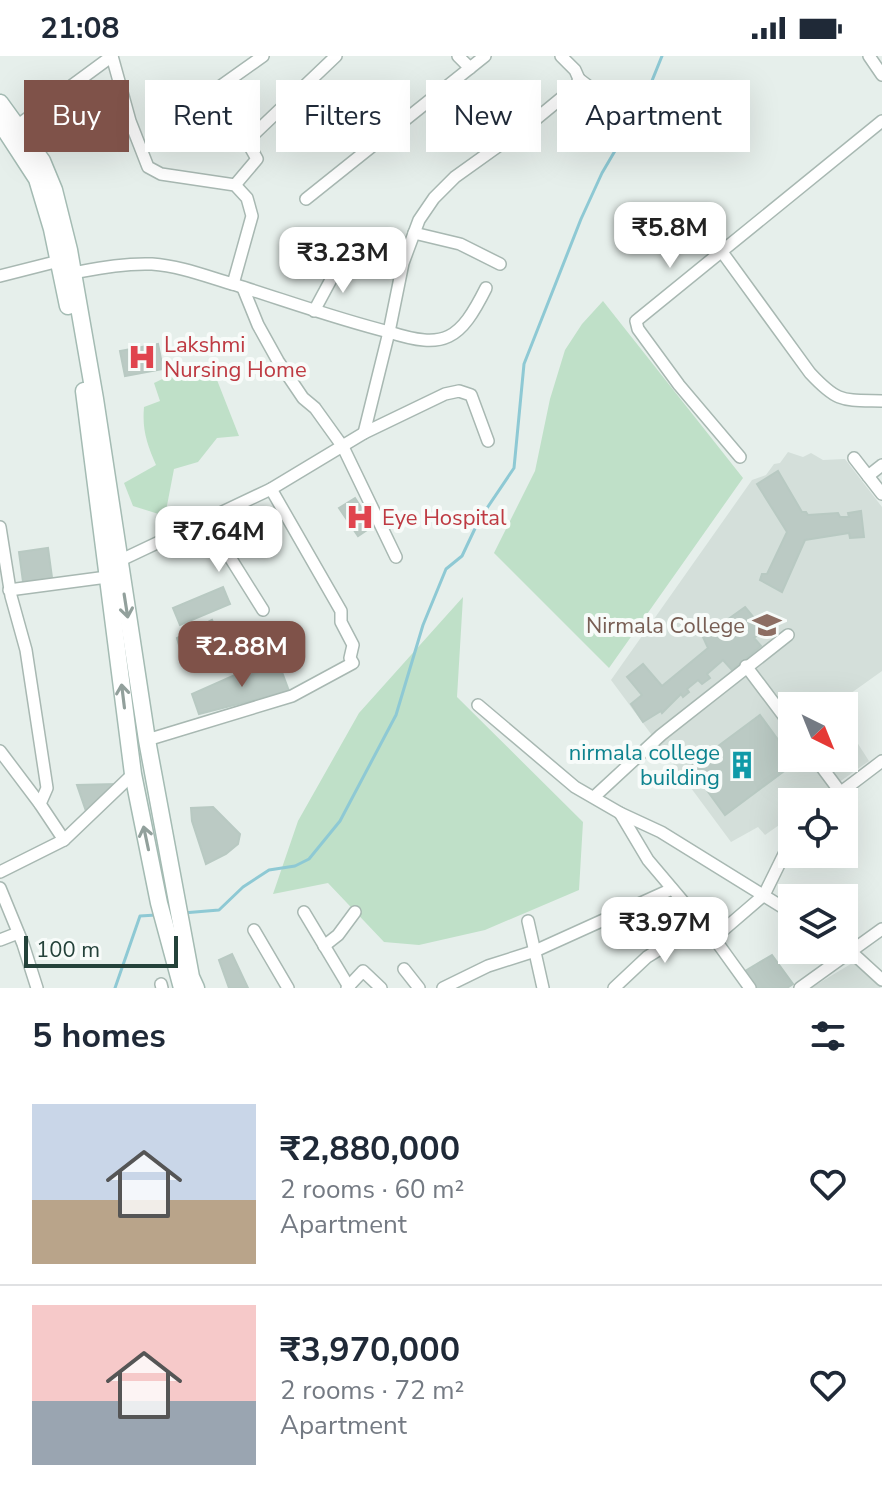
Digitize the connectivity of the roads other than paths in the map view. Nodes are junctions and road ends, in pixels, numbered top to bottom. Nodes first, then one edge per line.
1 (112, 56) edge
2 (263, 56) edge
3 (336, 56) edge
4 (458, 56) edge
5 (485, 56) edge
6 (561, 56) edge
7 (470, 68) junction
8 (579, 79) joint
9 (229, 80) edge
10 (0, 103) edge
11 (882, 121) edge
12 (8, 124) edge
13 (235, 185) junction
14 (306, 199) dead end
15 (414, 233) junction
16 (722, 252) junction
17 (59, 261) junction
18 (341, 261) dead end
19 (500, 264) dead end
20 (73, 273) junction
21 (0, 276) edge
22 (238, 286) junction
23 (486, 288) dead end
24 (314, 311) junction
25 (389, 332) junction
26 (882, 401) edge
27 (364, 433) junction
28 (488, 441) dead end
29 (343, 447) junction
30 (740, 457) dead end
31 (854, 458) dead end
32 (882, 465) edge
33 (868, 476) junction
34 (271, 489) junction
35 (882, 494) edge
36 (206, 519) junction
37 (0, 527) edge
38 (396, 557) dead end
39 (119, 561) junction
40 (107, 577) junction
41 (9, 590) junction
42 (263, 610) dead end
43 (788, 635) dead end
44 (746, 666) junction
45 (478, 705) dead end
46 (778, 708) edge
47 (147, 740) junction
48 (0, 751) edge
49 (882, 761) edge
50 (133, 774) junction
51 (847, 788) edge
52 (594, 797) junction
53 (40, 804) junction
54 (620, 813) junction
55 (64, 840) junction
56 (170, 862) junction
57 (778, 866) edge
58 (153, 869) junction
59 (0, 872) edge
60 (0, 888) edge
61 (672, 889) junction
62 (764, 895) junction
63 (778, 904) edge
64 (304, 912) dead end
65 (355, 912) dead end
66 (528, 921) dead end
67 (702, 923) junction
68 (882, 929) edge
69 (254, 930) dead end
70 (18, 933) junction
71 (714, 938) junction
72 (0, 940) edge
73 (858, 942) edge
74 (324, 946) junction
75 (535, 951) junction
76 (179, 952) junction
77 (858, 958) edge
78 (828, 964) edge
79 (404, 969) dead end
80 (882, 980) edge
81 (37, 988) edge
82 (182, 988) edge
83 (196, 988) edge
84 (288, 988) edge
85 (348, 988) edge
86 (381, 988) edge
87 (419, 988) edge
88 (443, 988) edge
89 (543, 988) edge
90 (614, 988) edge
91 (750, 988) edge
92 (800, 988) edge

1 - 12 street
1 - 13 street
2 - 9 street
3 - 13 street
4 - 7 street
5 - 7 street
6 - 8 street
7 - 14 street
8 - 15 street
10 - 12 main road
11 - 16 street
12 - 17 main road
12 - 20 main road
13 - 22 street
15 - 19 street
15 - 25 street
16 - 26 street
16 - 30 street
17 - 21 street
17 - 40 main road
18 - 24 street
20 - 22 street
20 - 39 main road
22 - 24 street
22 - 29 street
23 - 25 street
24 - 25 street
25 - 27 street
27 - 28 street
27 - 29 street
29 - 34 street
29 - 38 street
31 - 33 street
32 - 33 street
33 - 35 street
34 - 36 street
34 - 47 street
36 - 39 street
36 - 42 street
37 - 41 street
39 -> 47 main road
40 - 41 street
50 -> 40 main road
41 - 53 street
43 - 44 street
44 - 46 street
44 - 52 street
45 - 52 street
47 - 56 main road
48 - 53 street
49 - 51 street
50 - 55 street
58 -> 50 main road
52 - 54 street
53 - 55 street
54 - 61 street
54 - 62 street
55 - 59 street
56 - 58 main road
56 - 76 main road
57 - 62 street
58 - 76 main road
60 - 70 street
61 - 67 street
61 - 75 street
62 - 63 street
62 - 71 street
64 - 74 street
65 - 74 street
66 - 75 street
67 - 71 street
67 - 90 street
68 - 73 street
69 - 84 street
70 - 72 street
70 - 81 street
71 - 91 street
74 - 85 street
75 - 88 street
75 - 89 street
76 - 82 main road
76 - 83 main road
77 - 80 street
78 - 92 street
79 - 87 street
85 - 86 street

